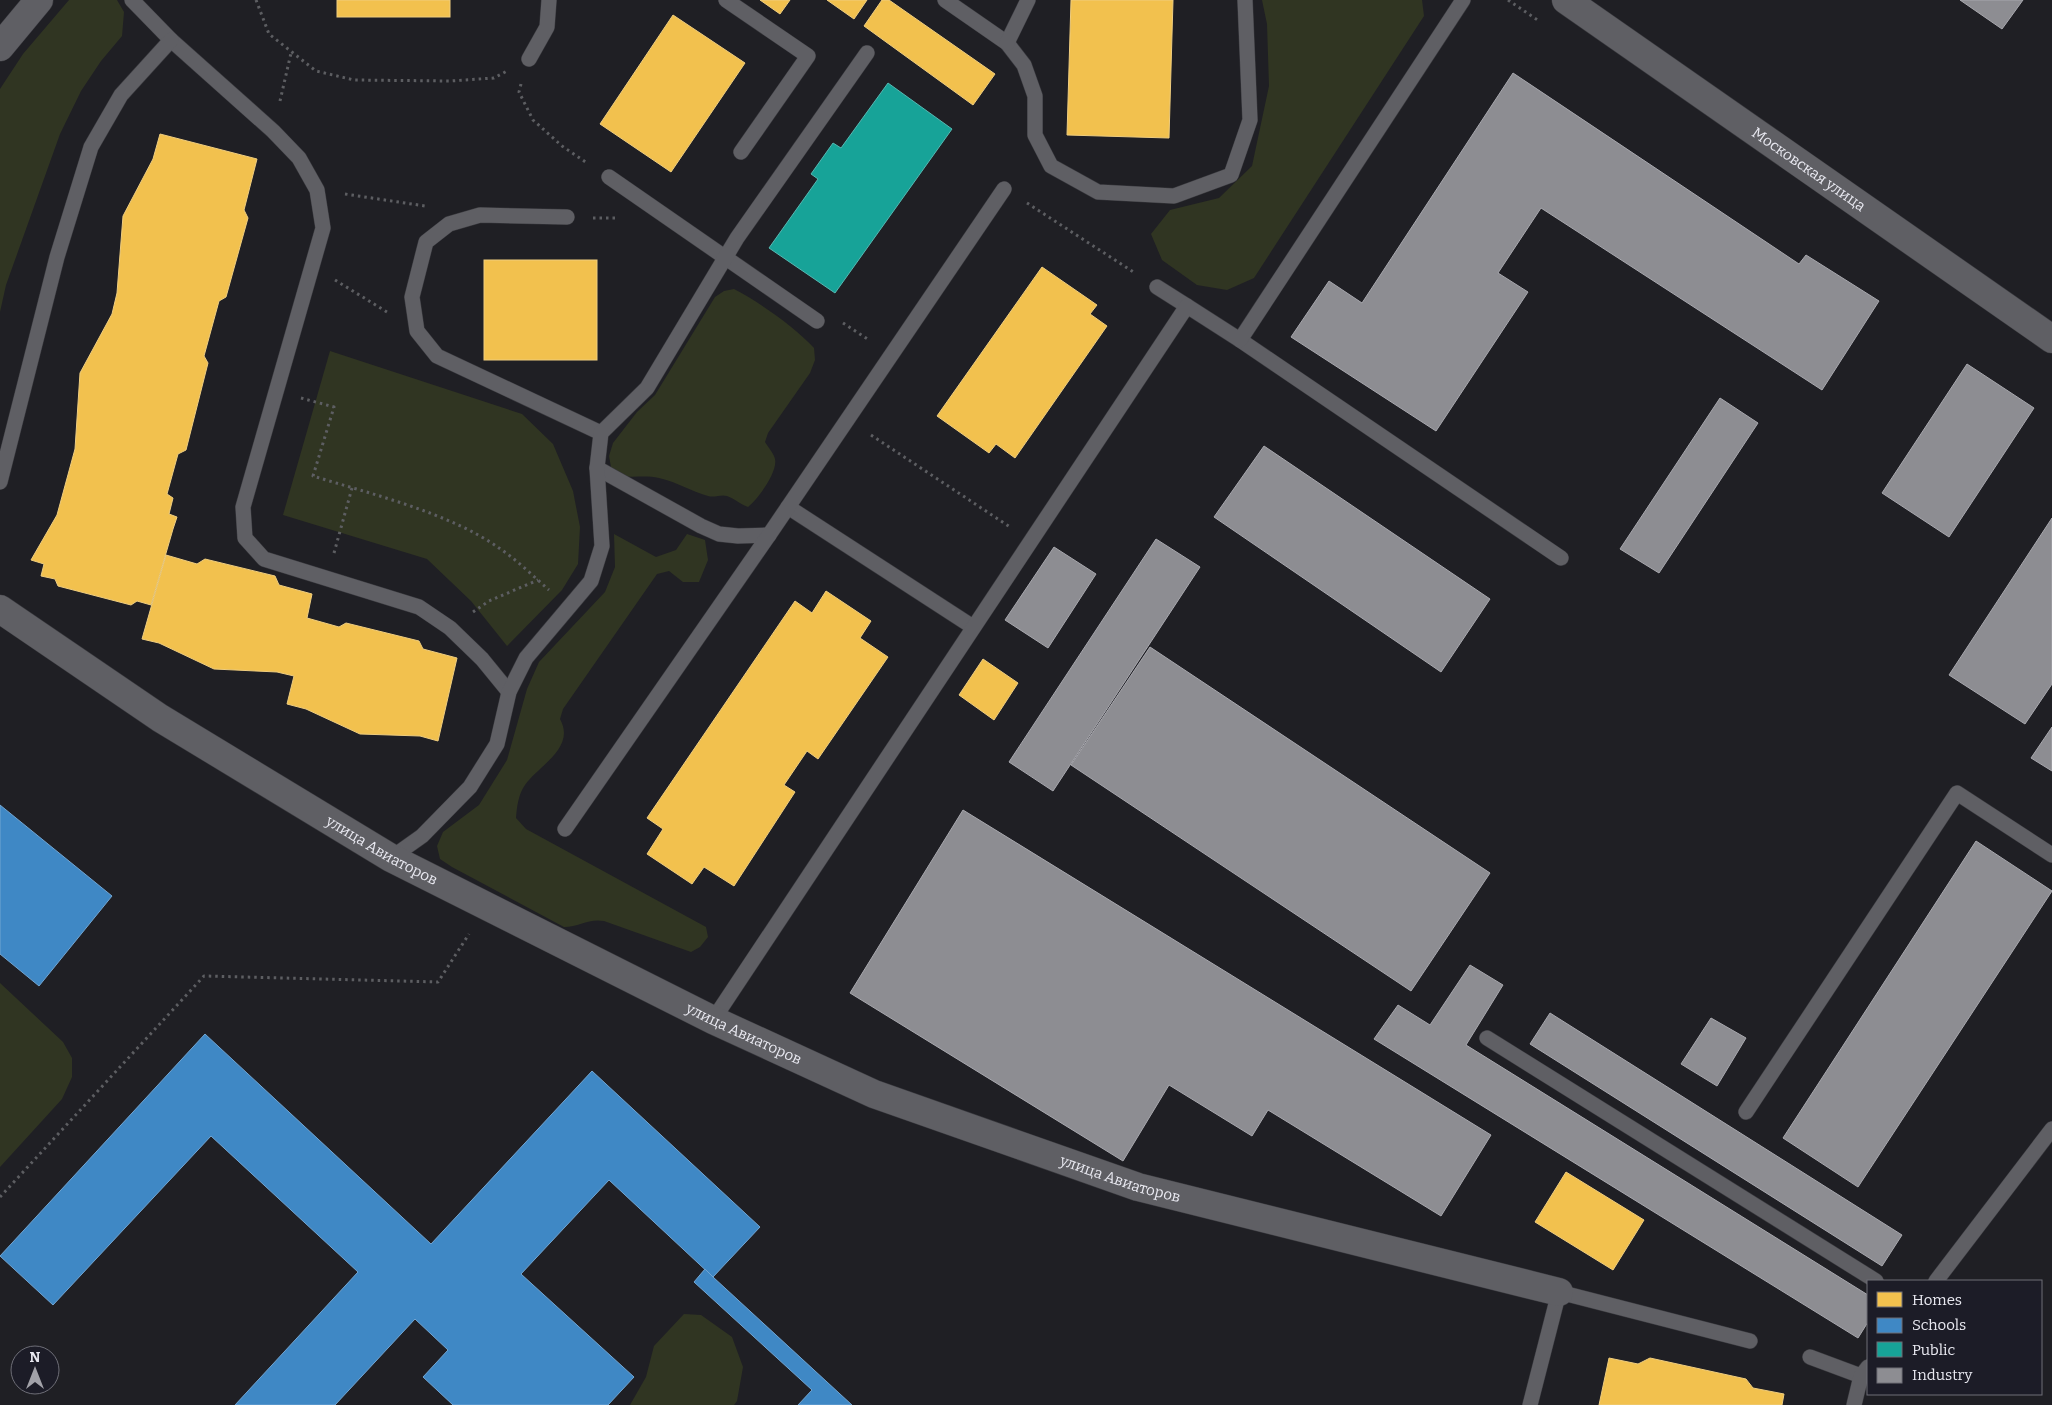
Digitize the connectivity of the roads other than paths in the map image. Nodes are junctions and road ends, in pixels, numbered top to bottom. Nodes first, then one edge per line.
1 (39, 0) edge
2 (132, 0) edge
3 (549, 0) edge
4 (726, 0) edge
5 (945, 0) edge
6 (1028, 0) edge
7 (1245, 0) edge
8 (1463, 0) edge
9 (1566, 0) edge
10 (171, 40) junction
11 (1007, 43) junction
12 (0, 47) edge
13 (867, 53) dead end
14 (529, 59) road end
15 (741, 152) dead end
16 (609, 177) road end
17 (1004, 189) road end
18 (567, 217) dead end
19 (725, 258) junction
20 (1157, 287) road end
21 (1187, 306) junction
22 (817, 321) road end
23 (2052, 339) edge
24 (1240, 340) junction
25 (601, 433) junction
26 (597, 468) junction
27 (0, 482) edge
28 (788, 507) junction
29 (769, 535) junction
30 (1561, 558) dead end
31 (0, 609) edge
32 (973, 627) junction
33 (509, 692) junction
34 (565, 829) dead end
35 (2052, 855) edge
36 (391, 858) junction
37 (713, 1020) junction
38 (1487, 1038) dead end
39 (1746, 1112) dead end
40 (2051, 1135) edge
41 (1874, 1280) edge
42 (1937, 1280) edge
43 (1559, 1292) junction
44 (1750, 1341) dead end
45 (1810, 1357) dead end
46 (1865, 1372) edge
47 (1530, 1405) edge
48 (1854, 1405) edge

1 - 12 street
2 - 10 lane
3 - 14 lane
4 - 15 lane
5 - 11 lane
6 - 11 lane
7 - 11 lane
8 - 24 lane
9 - 23 street, Московская улица
10 - 27 lane
10 - 33 lane
13 - 19 lane
16 - 19 lane
17 - 28 lane
18 - 25 lane
19 - 22 lane
19 - 25 lane
20 - 21 lane
21 - 24 lane
21 - 32 lane
24 - 30 lane
25 - 26 lane
26 - 29 lane
26 - 33 lane
28 - 29 lane
28 - 32 lane
29 - 34 lane
31 - 36 street, улица Авиаторов
32 - 37 lane
33 - 36 lane
35 - 39 lane
36 - 37 street, улица Авиаторов
37 - 43 street, улица Авиаторов
38 - 41 lane
40 - 42 lane
43 - 44 lane
43 - 47 lane
45 - 46 lane
46 - 48 lane

